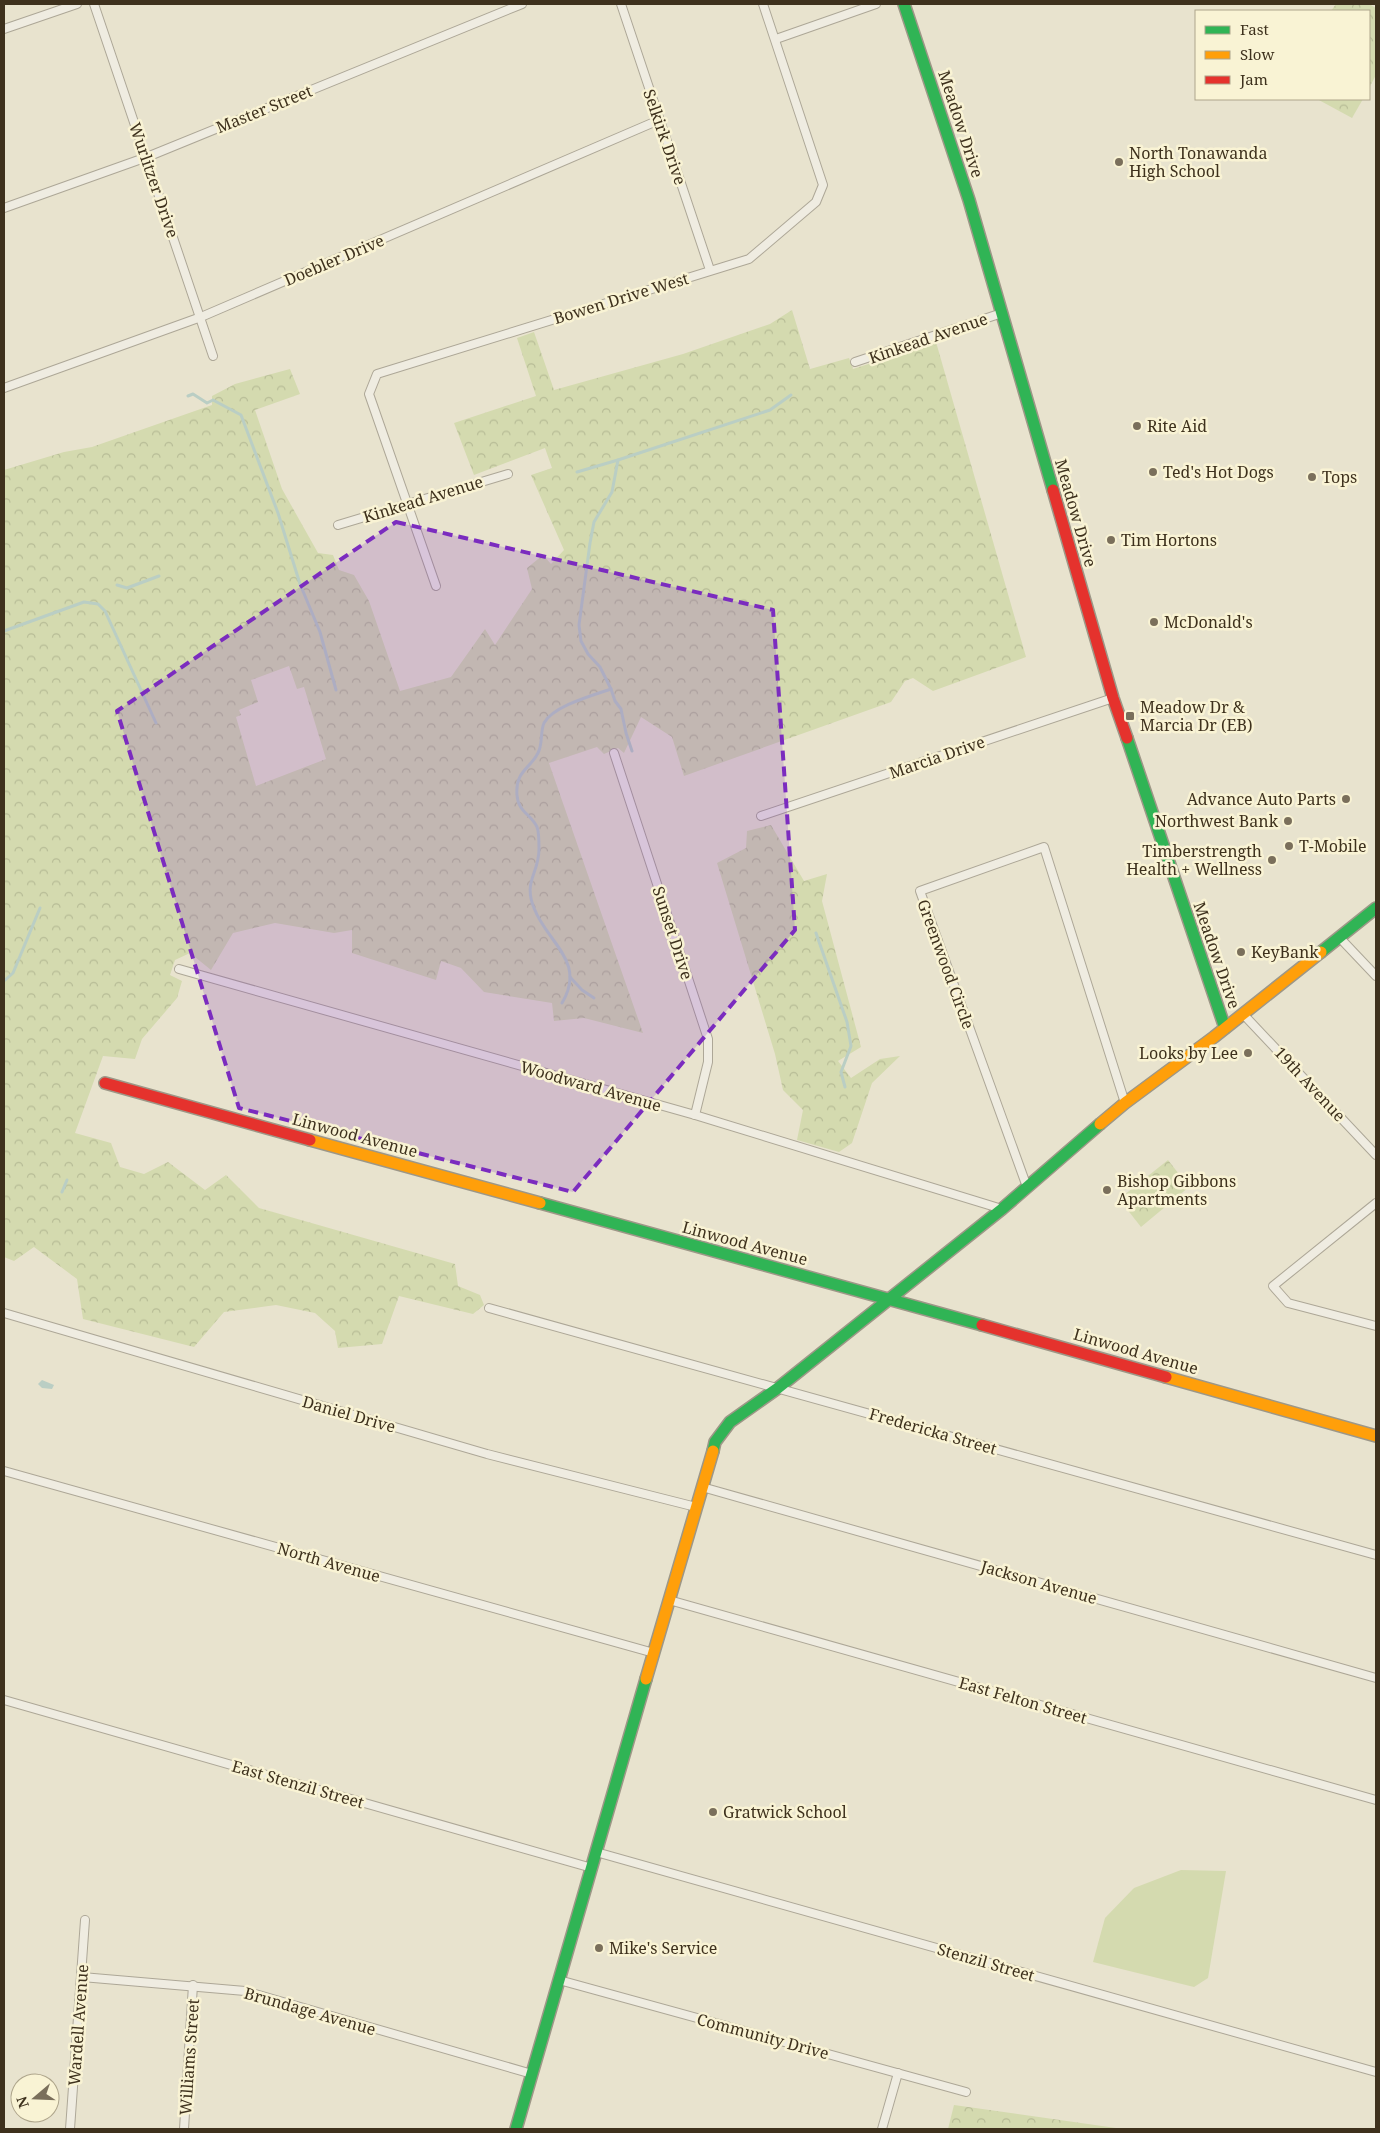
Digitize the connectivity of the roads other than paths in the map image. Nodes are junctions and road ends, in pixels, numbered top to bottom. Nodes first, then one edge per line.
1 (77, 4) edge
2 (94, 4) edge
3 (522, 4) edge
4 (621, 4) edge
5 (763, 4) edge
6 (876, 4) edge
7 (904, 4) edge
8 (4, 29) edge
9 (776, 39) junction
10 (659, 120) junction
11 (147, 157) junction
12 (4, 208) edge
13 (710, 270) junction
14 (1002, 313) junction
15 (201, 317) junction
16 (213, 356) dead end
17 (855, 362) dead end
18 (4, 388) edge
19 (508, 474) dead end
20 (407, 503) junction
21 (338, 525) dead end
22 (436, 586) dead end
23 (1113, 698) junction
24 (614, 753) dead end
25 (761, 816) dead end
26 (1376, 908) edge
27 (1340, 937) junction
28 (179, 969) dead end
29 (1376, 976) edge
30 (1243, 1014) junction
31 (1225, 1028) junction
32 (105, 1083) dead end
33 (1125, 1103) junction
34 (695, 1115) junction
35 (1376, 1155) edge
36 (1027, 1187) junction
37 (1376, 1203) edge
38 (1002, 1209) junction
39 (888, 1298) junction
40 (489, 1308) dead end
41 (4, 1313) edge
42 (1376, 1326) edge
43 (778, 1388) junction
44 (1376, 1436) edge
45 (4, 1472) edge
46 (702, 1487) junction
47 (696, 1507) junction
48 (1376, 1555) edge
49 (669, 1600) junction
50 (654, 1653) junction
51 (1376, 1678) edge
52 (4, 1700) edge
53 (1376, 1800) edge
54 (596, 1852) junction
55 (592, 1868) junction
56 (85, 1920) dead end
57 (82, 1977) junction
58 (559, 1980) junction
59 (194, 1985) junction
60 (1376, 2072) edge
61 (898, 2073) junction
62 (532, 2074) junction
63 (966, 2092) dead end
64 (70, 2129) edge
65 (184, 2129) edge
66 (516, 2129) edge
67 (882, 2129) edge

1 - 8 street
2 - 11 street, Wurlitzer Drive
3 - 11 street, Master Street
4 - 10 street, Selkirk Drive
5 - 9 street, Bowen Drive West
6 - 9 street
7 - 14 street, Meadow Drive
9 - 13 street, Bowen Drive West
10 - 13 street, Selkirk Drive
10 - 15 street, Doebler Drive
11 - 12 street, Master Street
11 - 15 street, Wurlitzer Drive
13 - 20 street, Bowen Drive West
14 - 17 street, Kinkead Avenue
14 - 23 street, Meadow Drive
15 - 16 street, Wurlitzer Drive
15 - 18 street, Doebler Drive
19 - 20 street, Kinkead Avenue
20 - 21 street, Kinkead Avenue
20 - 22 street
23 - 25 street, Marcia Drive
23 - 31 street, Meadow Drive
24 - 34 street, Sunset Drive
26 - 27 street
27 - 29 street
27 - 30 street
28 - 34 street, Woodward Avenue
30 - 31 street
30 - 35 street, 19th Avenue
31 - 33 street
32 - 39 street, Linwood Avenue
33 - 36 street
33 - 36 street, Greenwood Circle
34 - 38 street, Woodward Avenue
36 - 38 street
37 - 42 street
38 - 39 street
39 - 43 street
39 - 44 street, Linwood Avenue
40 - 43 street, Fredericka Street
41 - 47 street, Daniel Drive
43 - 46 street
43 - 48 street, Fredericka Street
45 - 50 street, North Avenue
46 - 47 street
46 - 51 street, Jackson Avenue
47 - 49 street
49 - 50 street
49 - 53 street, East Felton Street
50 - 54 street
52 - 55 street, East Stenzil Street
54 - 55 street
54 - 60 street, Stenzil Street
55 - 58 street
56 - 57 street, Wardell Avenue
57 - 59 street, Brundage Avenue
57 - 64 street, Wardell Avenue
58 - 61 street, Community Drive
58 - 62 street
59 - 62 street, Brundage Avenue
59 - 65 street, Williams Street
61 - 63 street, Community Drive
61 - 67 street
62 - 66 street

